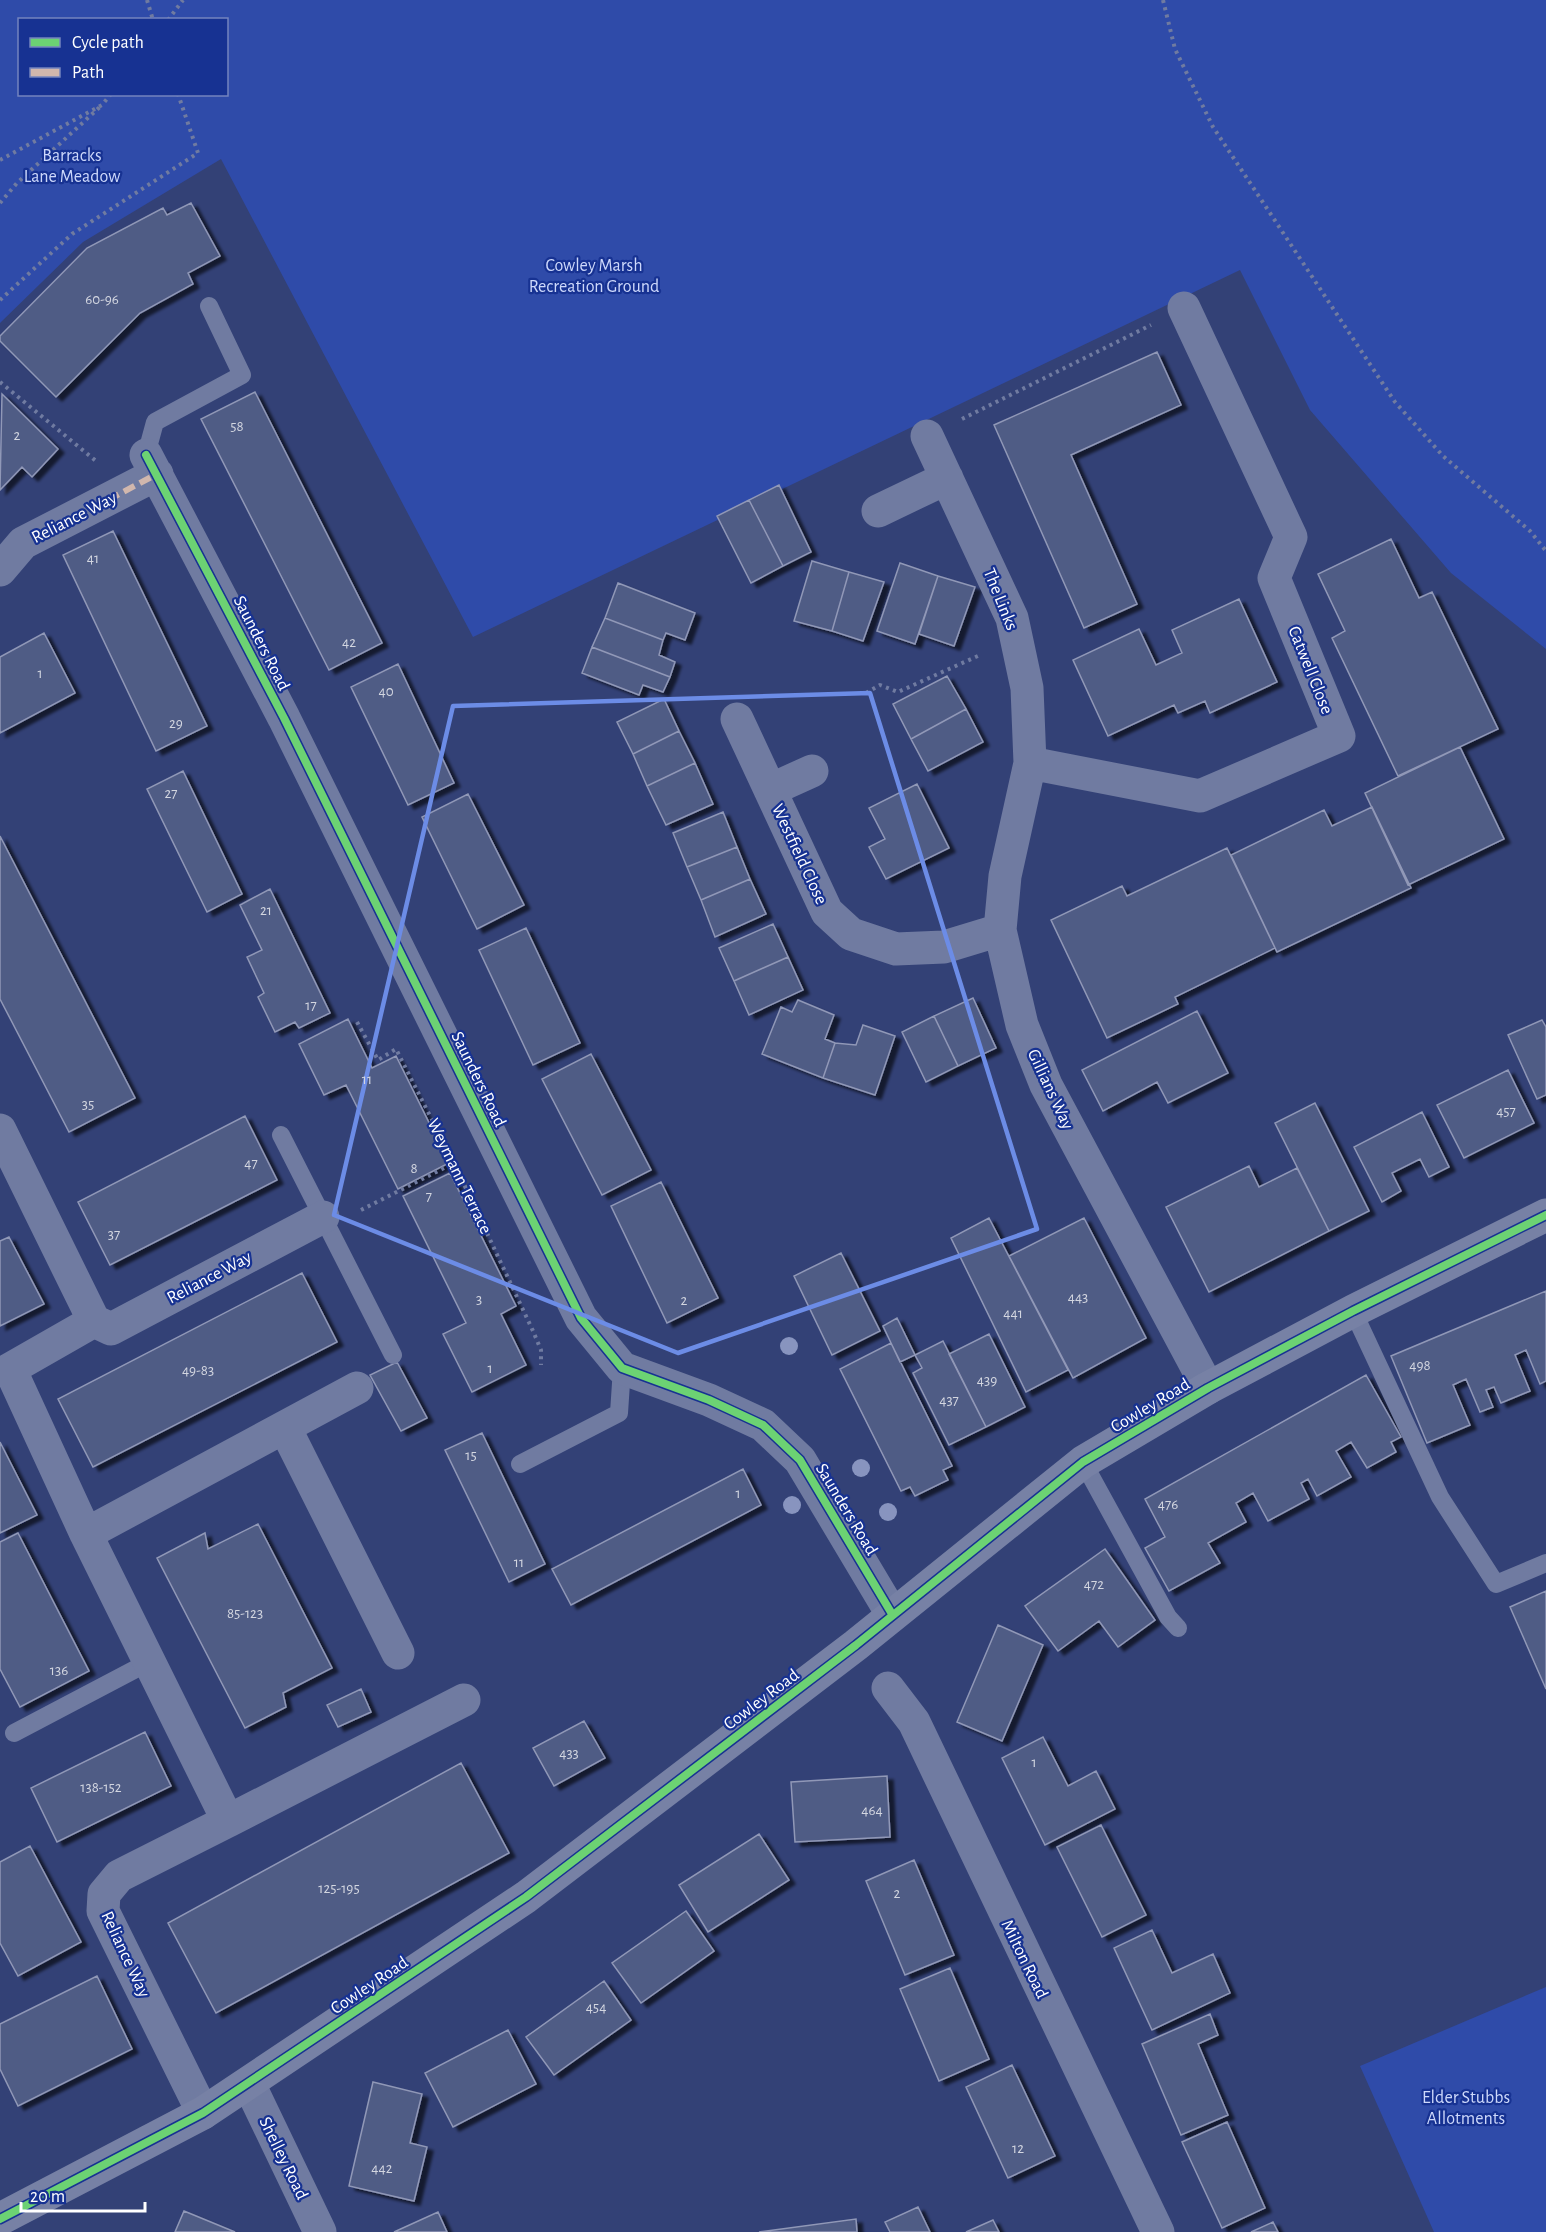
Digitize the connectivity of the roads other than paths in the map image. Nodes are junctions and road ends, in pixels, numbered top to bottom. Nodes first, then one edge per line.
1 (209, 306) dead end
2 (1184, 308) road end
3 (927, 436) road end
4 (152, 464) junction
5 (947, 478) junction
6 (878, 511) dead end
7 (0, 570) edge
8 (737, 719) dead end
9 (1030, 763) junction
10 (812, 771) dead end
11 (770, 790) junction
12 (1000, 930) junction
13 (0, 1130) edge
14 (281, 1135) dead end
15 (1546, 1215) edge
16 (325, 1222) junction
17 (1353, 1311) junction
18 (94, 1321) junction
19 (393, 1355) dead end
20 (622, 1368) junction
21 (5, 1369) edge
22 (357, 1388) dead end
23 (1208, 1388) junction
24 (285, 1428) junction
25 (1083, 1462) junction
26 (520, 1464) dead end
27 (86, 1534) junction
28 (1546, 1563) edge
29 (892, 1614) junction
30 (1178, 1628) dead end
31 (398, 1653) dead end
32 (149, 1662) junction
33 (888, 1688) dead end
34 (464, 1700) dead end
35 (14, 1733) dead end
36 (228, 1821) junction
37 (249, 2084) junction
38 (203, 2113) junction
39 (0, 2219) edge
40 (320, 2232) edge
41 (1158, 2232) edge

1 - 4 lane
2 - 9 street, Catwell Close
3 - 5 street, The Links
4 - 7 street, Reliance Way
4 - 20 street, Saunders Road
5 - 6 street
5 - 9 street, The Links
8 - 11 street, Westfield Close
9 - 12 street, Gillians Way
10 - 11 street, Westfield Close
11 - 12 street, Westfield Close
12 - 23 street, Gillians Way
13 - 18 street
14 - 16 lane
15 - 17 main road, Cowley Road
16 - 18 street, Reliance Way
16 - 19 lane
17 - 23 main road, Cowley Road
17 - 28 lane
18 - 21 street
20 - 26 lane
20 - 29 street, Saunders Road
21 - 27 street
22 - 24 street
23 - 25 main road, Cowley Road
24 - 27 street
24 - 31 street
25 - 29 main road, Cowley Road
25 - 30 lane
27 - 32 street
29 - 37 main road, Cowley Road
32 - 35 lane
32 - 36 street
33 - 41 street, Milton Road
34 - 36 street, Reliance Way
36 - 38 street, Reliance Way
37 - 38 main road, Cowley Road
37 - 40 street, Shelley Road
38 - 39 main road, Cowley Road

